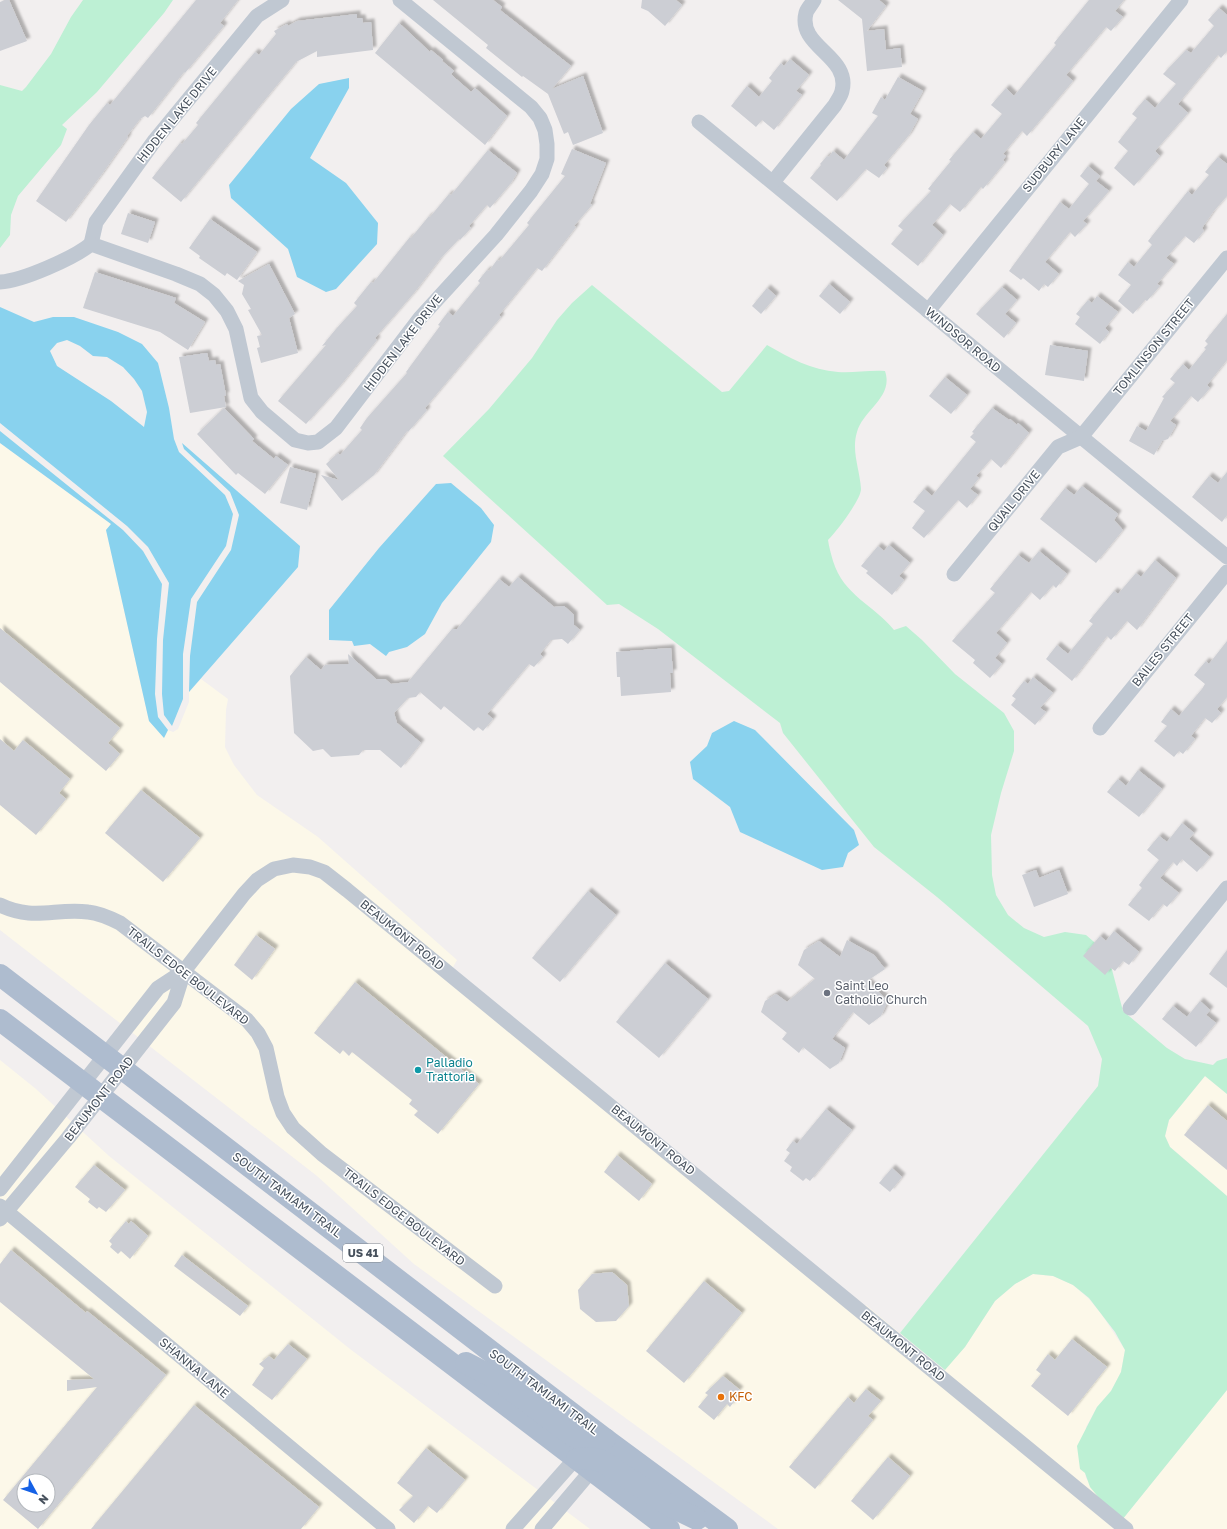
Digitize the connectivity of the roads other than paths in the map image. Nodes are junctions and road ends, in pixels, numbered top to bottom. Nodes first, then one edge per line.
1 (282, 0) edge
2 (400, 0) edge
3 (814, 0) edge
4 (1181, 0) edge
5 (699, 122) dead end
6 (773, 182) junction
7 (91, 244) junction
8 (1227, 258) edge
9 (0, 282) edge
10 (928, 311) junction
11 (1081, 437) junction
12 (1227, 557) edge
13 (1227, 572) edge
14 (954, 574) dead end
15 (1100, 728) dead end
16 (1227, 888) edge
17 (0, 905) edge
18 (184, 971) junction
19 (0, 975) edge
20 (1130, 1008) dead end
21 (0, 1020) edge
22 (105, 1056) junction
23 (123, 1069) junction
24 (83, 1084) junction
25 (101, 1097) junction
26 (0, 1189) edge
27 (2, 1212) edge
28 (495, 1286) dead end
29 (417, 1338) junction
30 (605, 1439) junction
31 (583, 1465) junction
32 (388, 1529) edge
33 (513, 1529) edge
34 (542, 1529) edge
35 (669, 1529) edge
36 (718, 1529) edge
37 (727, 1529) edge
38 (1126, 1529) edge

1 - 7 street, HIDDEN LAKE DRIVE
2 - 7 street, HIDDEN LAKE DRIVE
3 - 6 street
4 - 10 street, SUDBURY LANE
5 - 6 street, WINDSOR ROAD
6 - 10 street, WINDSOR ROAD
7 - 9 street
8 - 11 street, TOMLINSON STREET
10 - 11 street, WINDSOR ROAD
11 - 12 street, WINDSOR ROAD
11 - 14 street, QUAIL DRIVE
13 - 15 street, BAILES STREET
16 - 20 street
17 - 18 street, TRAILS EDGE BOULEVARD
18 - 22 street, BEAUMONT ROAD
18 - 23 street, BEAUMONT ROAD
18 - 28 street, TRAILS EDGE BOULEVARD
18 - 38 street, BEAUMONT ROAD
19 - 22 main road, SOUTH TAMIAMI TRAIL / US 41
21 - 24 main road, US 41
22 - 23 main road, SOUTH TAMIAMI TRAIL / US 41
22 - 24 street, BEAUMONT ROAD
23 - 25 street, BEAUMONT ROAD
23 - 30 main road, SOUTH TAMIAMI TRAIL / US 41
24 - 25 main road, US 41
24 - 26 street, BEAUMONT ROAD
25 - 27 street, BEAUMONT ROAD
25 - 29 main road, US 41
27 - 32 street, SHANNA LANE
29 - 30 main road
29 - 31 main road, US 41
30 - 37 main road, SOUTH TAMIAMI TRAIL / US 41
31 - 33 street
31 - 34 street
31 - 35 main road, US 41
31 - 36 main road

